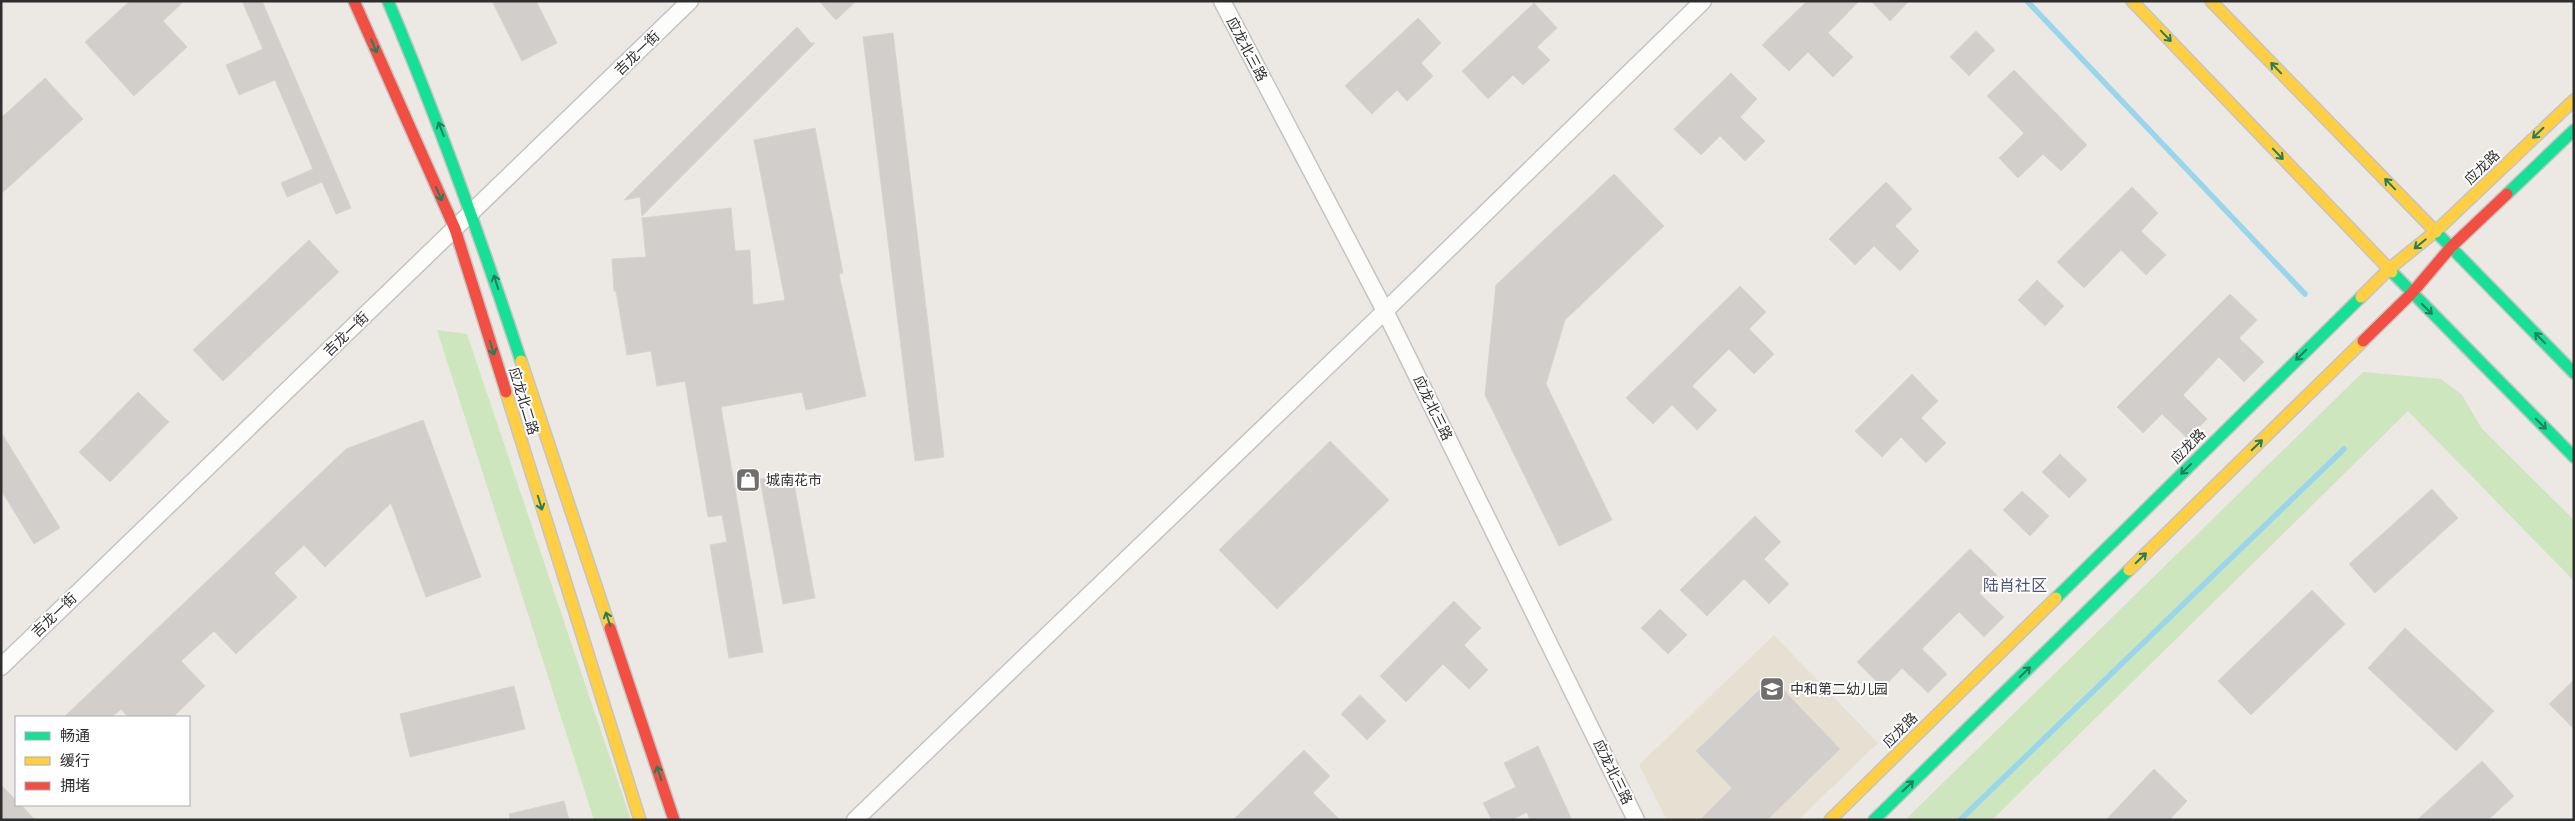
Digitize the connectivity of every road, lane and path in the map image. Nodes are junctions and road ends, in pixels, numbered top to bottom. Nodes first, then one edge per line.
1 (354, 1) edge
2 (388, 1) edge
3 (690, 1) edge
4 (1222, 1) edge
5 (1703, 1) edge
6 (2132, 1) edge
7 (2211, 1) edge
8 (2574, 100) edge
9 (2574, 130) edge
10 (472, 212) junction
11 (454, 229) junction
12 (2436, 231) junction
13 (2451, 247) junction
14 (2389, 269) junction
15 (2412, 293) junction
16 (1385, 311) junction
17 (2574, 373) edge
18 (2574, 457) edge
19 (1, 667) edge
20 (640, 820) edge
21 (674, 820) edge
22 (855, 820) edge
23 (1636, 820) edge
24 (1830, 820) edge
25 (1874, 820) edge

1 -> 11 main road, 应龙北二路
10 -> 2 main road, 应龙北二路
3 - 10 street, 吉龙一街
4 - 16 street, 应龙北三路
5 - 16 street
6 -> 14 main road
12 -> 7 main road
8 -> 12 main road, 应龙路
9 - 13 main road
10 - 11 street, 吉龙一街
21 -> 10 main road, 应龙北二路
11 - 19 street, 吉龙一街
11 -> 20 main road, 应龙北二路
12 - 13 main road
12 -> 14 main road, 应龙路
13 - 15 main road
17 -> 13 main road
14 - 15 main road
14 -> 24 main road, 应龙路
15 -> 18 main road
25 -> 15 main road
16 - 22 street
16 - 23 street, 应龙北三路

